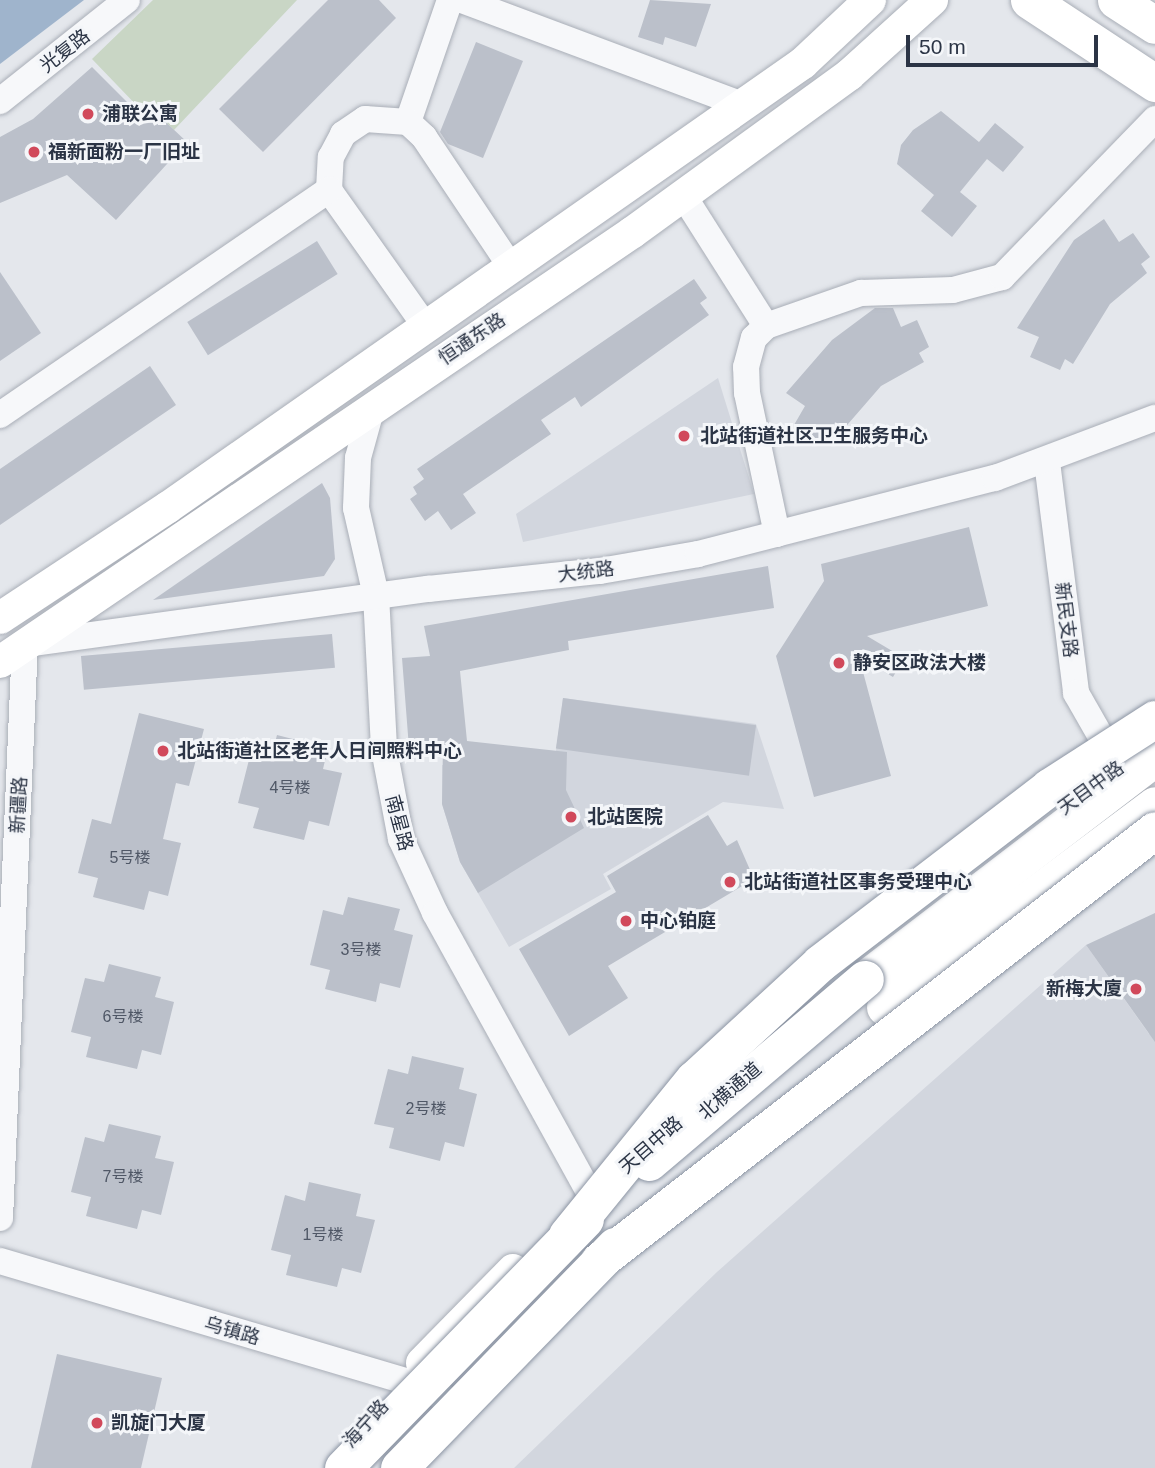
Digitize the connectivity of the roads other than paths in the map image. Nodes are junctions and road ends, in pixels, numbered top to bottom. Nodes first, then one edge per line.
1 (127, 0) edge
2 (450, 0) edge
3 (462, 0) edge
4 (870, 0) edge
5 (932, 0) edge
6 (1012, 0) edge
7 (1029, 0) edge
8 (1116, 0) edge
9 (1155, 25) edge
10 (1155, 83) edge
11 (0, 101) edge
12 (743, 105) junction
13 (1155, 119) edge
14 (408, 122) junction
15 (329, 190) junction
16 (683, 195) junction
17 (511, 267) junction
18 (766, 326) junction
19 (426, 327) junction
20 (372, 407) junction
21 (0, 415) edge
22 (1155, 418) edge
23 (1047, 462) junction
24 (777, 534) junction
25 (376, 595) junction
26 (0, 618) edge
27 (13, 645) edge
28 (0, 662) edge
29 (1155, 719) edge
30 (1155, 744) edge
31 (1155, 757) edge
32 (1118, 767) junction
33 (1155, 805) edge
34 (1155, 814) edge
35 (1155, 830) edge
36 (592, 1196) junction
37 (0, 1218) edge
38 (567, 1235) junction
39 (0, 1261) edge
40 (599, 1261) junction
41 (405, 1381) junction
42 (463, 1405) junction
43 (327, 1468) edge
44 (343, 1468) edge
45 (371, 1468) edge
46 (399, 1468) edge
47 (416, 1468) edge
48 (425, 1468) edge

1 - 11 street, 光复路
2 - 14 street
3 - 12 street
4 - 12 main road, 恒通东路
5 - 16 main road, 恒通东路
6 - 10 main road
7 - 10 highway
8 - 9 highway
12 - 17 main road, 恒通东路
13 - 18 street
14 - 15 street
14 - 17 street
15 - 19 street
15 - 21 street
16 - 18 street
16 - 20 main road, 恒通东路
17 - 19 main road, 恒通东路
18 - 24 street
19 - 26 main road, 恒通东路
20 - 25 street, 南星路
20 - 27 main road, 恒通东路
22 - 23 street, 大统路
23 - 24 street, 大统路
23 - 32 street, 新民支路
24 - 25 street, 大统路
25 - 27 street, 大统路
25 - 36 street, 南星路
27 - 28 main road, 恒通东路
27 - 37 street, 新疆路
29 - 38 highway, bridge
30 - 32 main road, 天目中路
31 - 38 highway, 北横通道, bridge
32 - 36 main road, 天目中路
33 - 40 highway, 北横通道, bridge
34 - 42 main road
35 - 40 highway, bridge
36 - 41 main road, 天目中路
38 - 44 highway, 北横通道, bridge
39 - 41 street, 乌镇路
40 - 46 highway, 北横通道, bridge
41 - 42 street, 乌镇路
41 - 43 main road, 海宁路
41 - 45 main road, 天目中路
42 - 47 main road
42 - 48 main road

